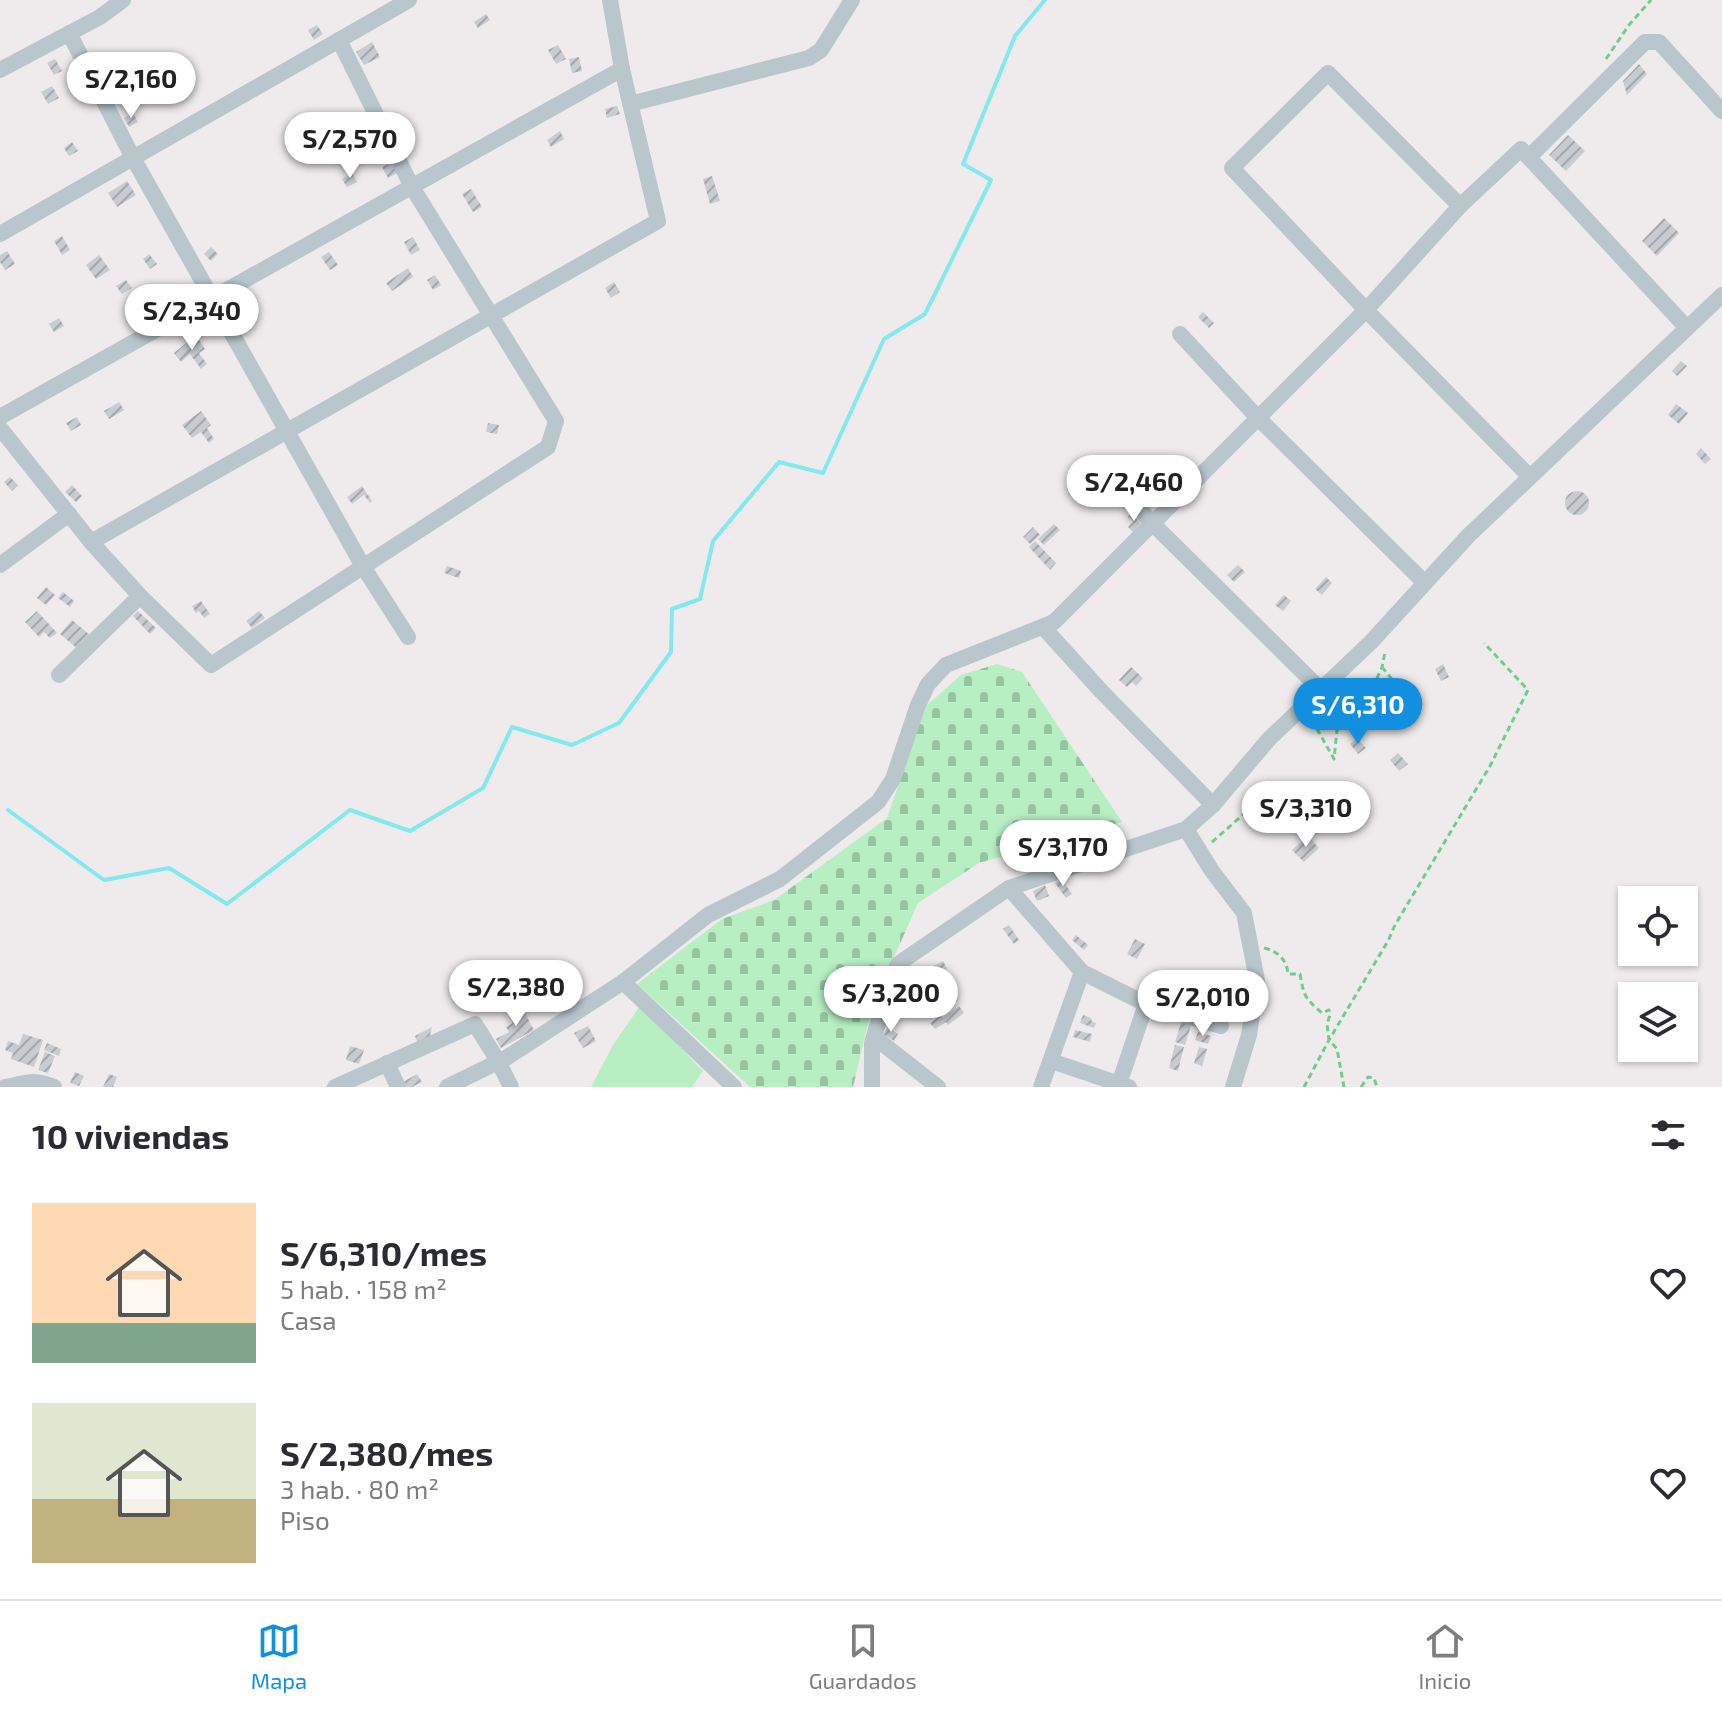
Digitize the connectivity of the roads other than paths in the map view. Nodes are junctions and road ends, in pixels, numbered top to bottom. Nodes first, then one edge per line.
1 (123, 0) edge
2 (409, 0) edge
3 (610, 0) edge
4 (852, 0) edge
5 (69, 33) junction
6 (339, 40) junction
7 (622, 69) junction
8 (0, 70) edge
9 (630, 104) junction
10 (1722, 111) edge
11 (1529, 157) junction
12 (133, 158) junction
13 (412, 187) junction
14 (1460, 206) junction
15 (0, 234) edge
16 (1722, 295) edge
17 (212, 298) junction
18 (1366, 310) junction
19 (491, 316) junction
20 (1687, 328) junction
21 (1180, 334) dead end
22 (0, 417) edge
23 (1258, 418) junction
24 (0, 428) edge
25 (287, 432) junction
26 (1530, 477) junction
27 (1113, 479) dead end
28 (69, 514) junction
29 (1153, 524) junction
30 (91, 542) junction
31 (0, 565) edge
32 (364, 568) junction
33 (1425, 583) junction
34 (140, 596) junction
35 (1043, 627) junction
36 (408, 637) dead end
37 (59, 675) dead end
38 (1321, 690) junction
39 (1213, 805) junction
40 (1186, 829) junction
41 (1009, 888) junction
42 (1082, 972) junction
43 (623, 982) junction
44 (1146, 1004) junction
45 (1221, 1026) dead end
46 (874, 1037) junction
47 (498, 1061) junction
48 (1051, 1061) junction
49 (387, 1063) junction
50 (1122, 1086) edge
51 (5, 1087) edge
52 (54, 1087) edge
53 (335, 1087) edge
54 (398, 1087) edge
55 (447, 1087) edge
56 (511, 1087) edge
57 (734, 1087) edge
58 (872, 1087) edge
59 (938, 1087) edge
60 (1041, 1087) edge
61 (1233, 1087) edge

1 - 5 street
2 - 6 street
3 - 7 street
4 - 9 street
5 - 8 street
5 - 12 street
6 - 12 street
6 - 13 street
7 - 9 street
7 - 13 street
9 - 19 street
10 - 11 street
11 - 14 street
11 - 20 street
12 - 15 street
12 - 17 street
13 - 17 street
13 - 19 street
14 - 18 street
14 - 18 street
16 - 20 street
17 - 22 street
17 - 25 street
18 - 23 street
18 - 26 street
19 - 25 street
19 - 32 street
20 - 26 street
21 - 23 street
23 - 29 street
23 - 33 street
24 - 28 street
25 - 30 street
25 - 32 street
26 - 33 street
27 - 29 street
28 - 30 street
28 - 31 street
29 - 35 street
29 - 38 street
30 - 34 street
32 - 34 street
32 - 36 street
33 - 38 street
34 - 37 street
35 - 39 street
35 - 43 street
38 - 39 street
39 - 40 street
40 - 41 street
40 - 61 street
41 - 42 street
41 - 46 street
42 - 44 street
42 - 48 street
43 - 47 street
43 - 57 street
44 - 45 street
44 - 50 street
46 - 58 street
46 - 59 street
47 - 49 street
47 - 55 street
47 - 56 street
48 - 50 street
48 - 60 street
49 - 53 street
49 - 54 street
51 - 52 street

